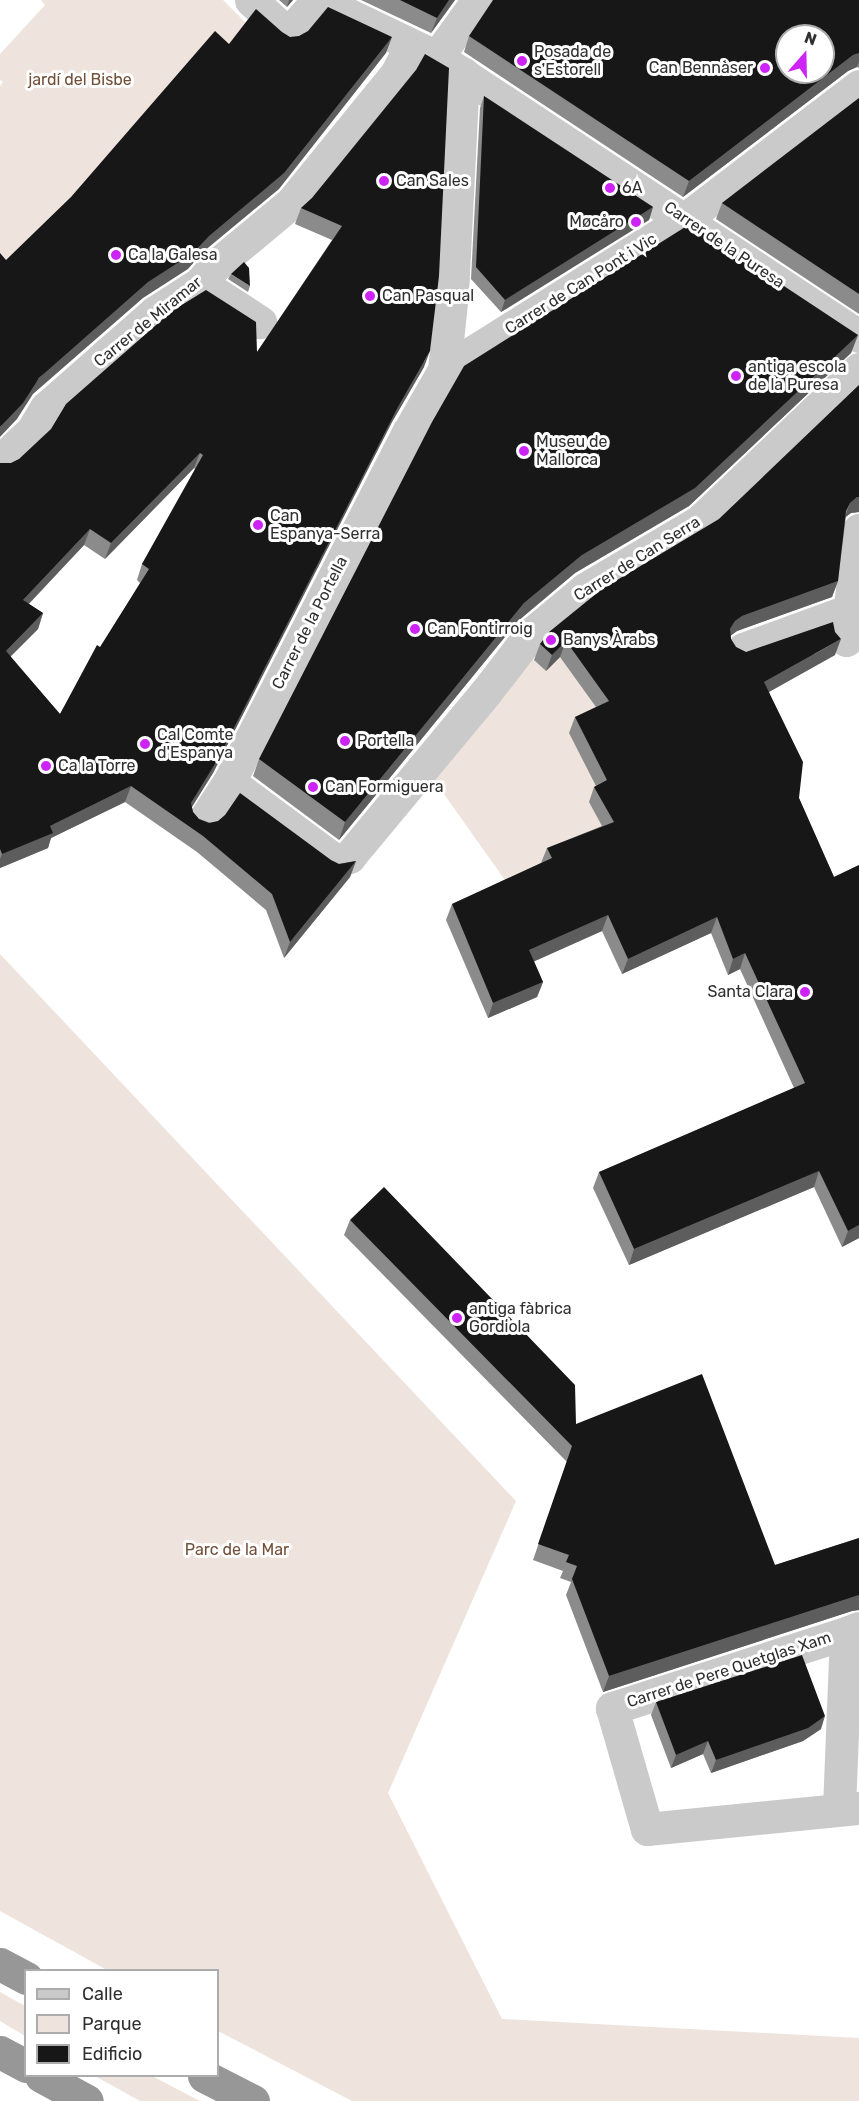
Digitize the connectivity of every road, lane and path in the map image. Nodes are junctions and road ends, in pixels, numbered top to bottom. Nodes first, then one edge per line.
1 (251, 0) edge
2 (478, 0) edge
3 (437, 59) junction
4 (859, 86) edge
5 (685, 219) junction
6 (200, 283) junction
7 (260, 322) dead end
8 (859, 336) edge
9 (859, 369) edge
10 (444, 370) junction
11 (0, 461) edge
12 (859, 530) edge
13 (852, 628) edge
14 (743, 649) edge
15 (229, 782) junction
16 (204, 820) edge
17 (853, 1630) edge
18 (849, 1808) edge
19 (0, 1964) edge
20 (24, 1977) edge
21 (0, 2052) edge
22 (24, 2065) edge
23 (43, 2077) edge
24 (206, 2077) edge
25 (87, 2101) edge
26 (253, 2101) edge

1 - 3 street, Carrer de la Puresa
2 - 3 street, Carrer de Miramar
3 - 5 street, Carrer de la Puresa
3 - 6 street, Carrer de Miramar
3 - 10 street, Carrer de la Portella
4 - 5 street, Carrer de Can Pont i Vic
5 - 8 street, Carrer de la Puresa
5 - 10 street, Carrer de Can Pont i Vic
6 - 7 street
6 - 11 street, Carrer de Miramar
9 - 15 street, Carrer de Can Serra
10 - 15 street, Carrer de la Portella
12 - 13 street
13 - 14 street
15 - 16 street, Carrer de la Portella
17 - 18 street
17 - 18 street, Carrer de Pere Quetglas Xam
19 - 20 highway
21 - 22 highway
23 - 25 highway
24 - 26 highway

